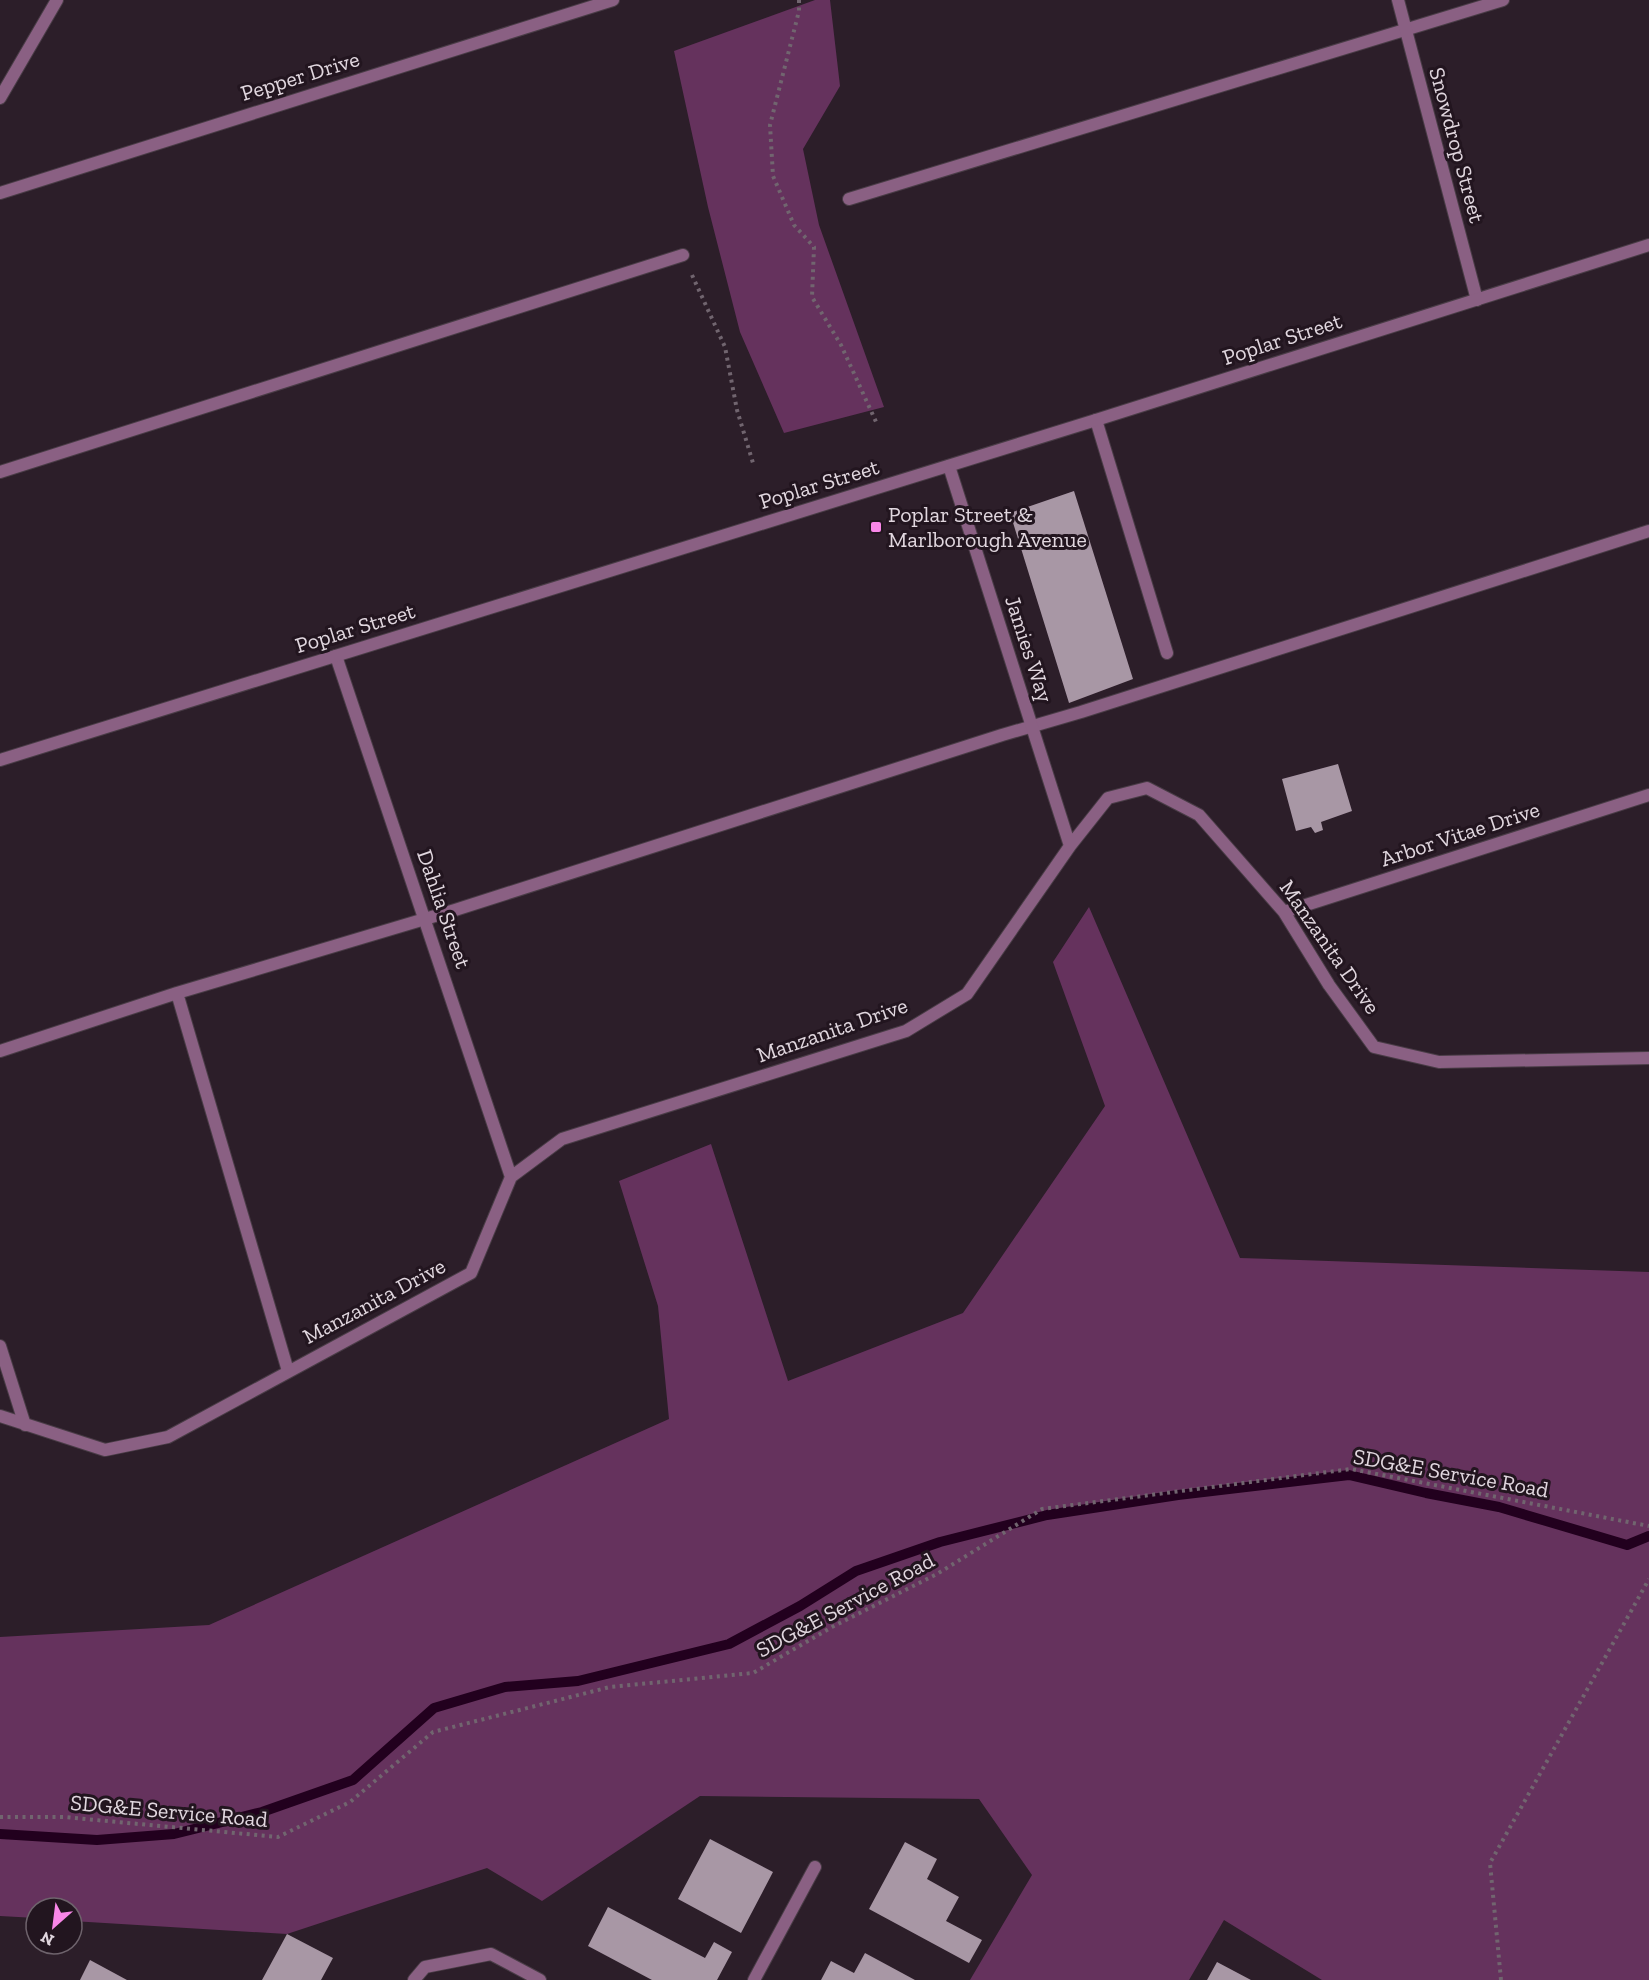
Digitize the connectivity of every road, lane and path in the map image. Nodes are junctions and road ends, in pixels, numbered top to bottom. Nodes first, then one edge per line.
1 (57, 0) edge
2 (613, 0) edge
3 (799, 0) edge
4 (1398, 0) edge
5 (1503, 0) edge
6 (1406, 31) junction
7 (0, 98) edge
8 (0, 193) edge
9 (849, 199) dead end
10 (1649, 245) edge
11 (682, 255) joint
12 (1477, 300) junction
13 (1096, 420) junction
14 (877, 424) dead end
15 (753, 463) dead end
16 (949, 466) junction
17 (0, 472) edge
18 (1649, 531) edge
19 (1167, 652) dead end
20 (336, 656) junction
21 (1032, 726) junction
22 (0, 760) edge
23 (1649, 795) edge
24 (1070, 846) junction
25 (1284, 912) junction
26 (425, 919) junction
27 (177, 993) junction
28 (0, 1051) edge
29 (1649, 1058) edge
30 (511, 1177) junction
31 (0, 1346) edge
32 (288, 1371) junction
33 (0, 1416) edge
34 (26, 1425) junction
35 (1649, 1526) edge
36 (1649, 1579) edge
37 (0, 1817) edge
38 (815, 1867) dead end
39 (414, 1980) edge
40 (540, 1980) edge
41 (754, 1980) edge
42 (1501, 1980) edge

1 - 7 street
2 - 8 street, Pepper Drive
3 - 14 path
4 - 6 street, Snowdrop Street
5 - 6 street
6 - 9 street
6 - 12 street, Snowdrop Street
10 - 12 street, Poplar Street
11 - 15 path
11 - 17 street
12 - 13 street, Poplar Street
13 - 16 street, Poplar Street
13 - 19 street
16 - 20 street, Poplar Street
16 - 21 street, Jamies Way
18 - 21 street
20 - 22 street, Poplar Street
20 - 26 street, Dahlia Street
21 - 24 street, Jamies Way
21 - 26 street
23 - 25 street, Arbor Vitae Drive
24 - 25 street, Manzanita Drive
24 - 30 street, Manzanita Drive
25 - 29 street, Manzanita Drive
26 - 27 street
26 - 30 street, Dahlia Street
27 - 28 street
27 - 32 street
30 - 32 street, Manzanita Drive
31 - 34 street
32 - 34 street, Manzanita Drive
33 - 34 street, Manzanita Drive
35 - 37 path, SDG&E Service Road
36 - 42 path
38 - 41 street
39 - 40 street

